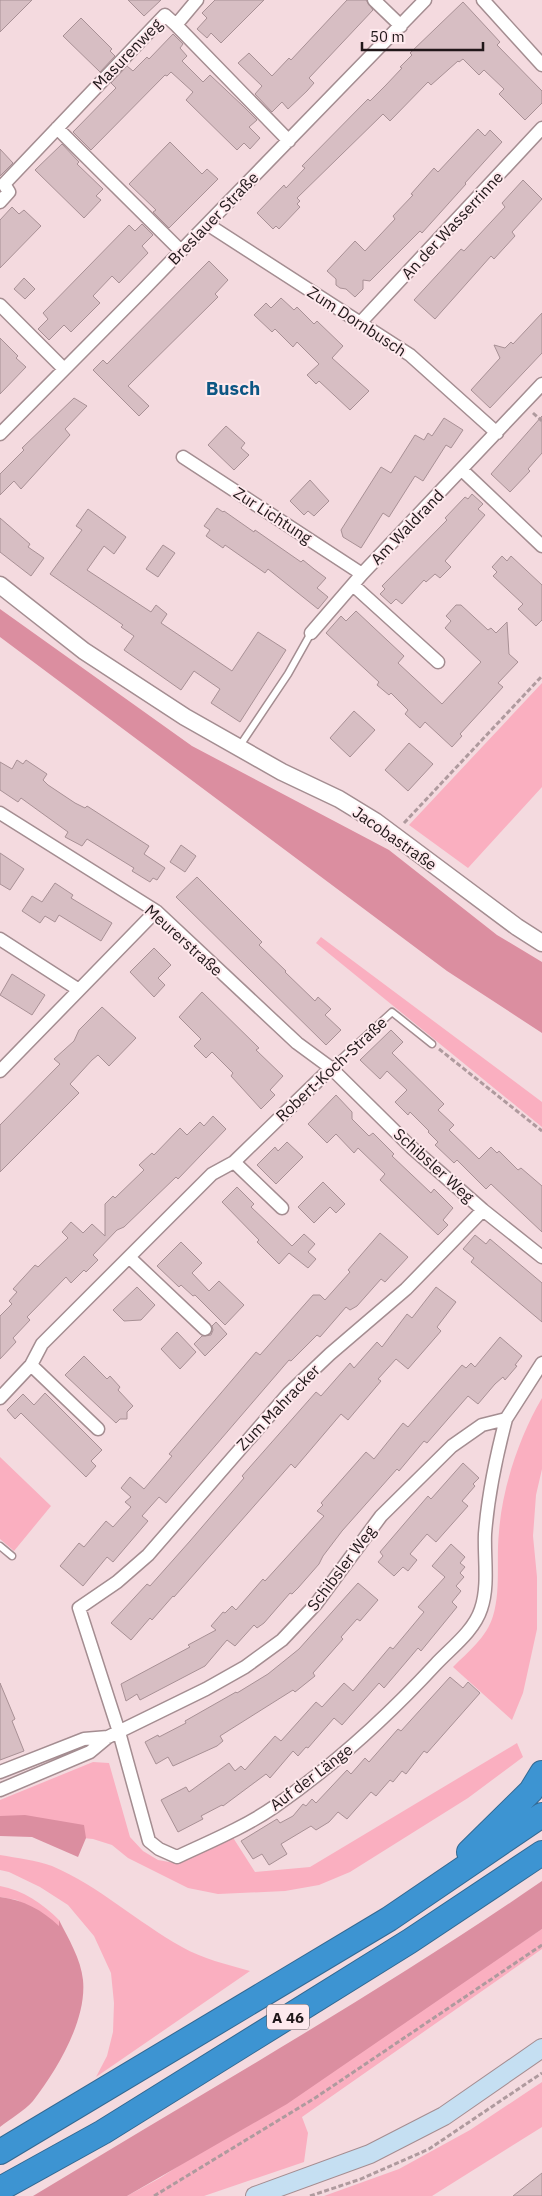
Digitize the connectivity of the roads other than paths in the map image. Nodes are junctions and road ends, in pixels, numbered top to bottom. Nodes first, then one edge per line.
1 (197, 0) edge
2 (374, 0) edge
3 (425, 0) edge
4 (483, 0) edge
5 (176, 25) junction
6 (401, 26) junction
7 (542, 65) edge
8 (58, 128) junction
9 (542, 128) edge
10 (289, 141) junction
11 (0, 202) edge
12 (207, 224) junction
13 (181, 251) junction
14 (0, 305) edge
15 (361, 322) junction
16 (64, 369) junction
17 (542, 384) edge
18 (496, 433) junction
19 (0, 434) edge
20 (183, 457) dead end
21 (462, 470) junction
22 (542, 546) edge
23 (362, 574) junction
24 (0, 585) edge
25 (353, 585) junction
26 (310, 632) joint
27 (438, 662) dead end
28 (239, 747) junction
29 (0, 813) edge
30 (156, 911) junction
31 (0, 939) edge
32 (542, 943) edge
33 (79, 990) junction
34 (432, 1044) road end
35 (331, 1068) junction
36 (0, 1070) edge
37 (234, 1162) junction
38 (282, 1208) dead end
39 (483, 1210) junction
40 (542, 1257) edge
41 (130, 1258) junction
42 (205, 1329) dead end
43 (542, 1363) edge
44 (31, 1365) junction
45 (0, 1398) edge
46 (506, 1419) junction
47 (98, 1429) dead end
48 (0, 1546) edge
49 (12, 1556) dead end
50 (79, 1608) joint
51 (114, 1735) junction
52 (0, 1772) edge
53 (542, 1773) edge
54 (0, 1790) edge
55 (542, 1816) edge
56 (542, 1852) edge
57 (423, 1897) junction
58 (542, 2048) edge
59 (0, 2152) edge
60 (0, 2189) edge
61 (255, 2196) edge

1 - 5 street, Masurenweg
2 - 6 street
3 - 6 street, Breslauer Straße
4 - 7 street
5 - 8 street, Masurenweg
5 - 10 street
6 - 10 street, Breslauer Straße
8 - 11 street, Masurenweg
8 - 13 street
9 - 15 street, An der Wasserrinne
10 - 12 street, Breslauer Straße
12 - 13 street, Breslauer Straße
12 - 15 street, Zum Dornbusch
13 - 16 street, Breslauer Straße
14 - 16 street
15 - 18 street, Zum Dornbusch
16 - 19 street, Breslauer Straße
17 - 18 street, Am Waldrand
18 - 21 street, Am Waldrand
20 - 23 street, Zur Lichtung
21 - 22 street
21 - 23 street, Am Waldrand
23 - 25 street, Am Waldrand
24 - 28 street, Jacobastraße
25 - 26 street, Am Waldrand
25 - 27 street
26 - 28 lane, Am Waldrand
28 - 32 street, Jacobastraße
29 - 30 street, Meurerstraße
30 - 33 street
30 - 35 street, Meurerstraße
31 - 33 street
33 - 36 street
34 - 35 lane, Robert-Koch-Straße
35 - 37 street, Robert-Koch-Straße
35 - 39 street, Schibsler Weg
37 - 38 street
37 - 41 street, Robert-Koch-Straße
39 - 40 street, Schibsler Weg
39 - 50 street, Zum Mahracker
41 - 42 street
41 - 44 street, Robert-Koch-Straße
43 - 46 street
44 - 45 street, Robert-Koch-Straße
44 - 47 street
46 - 51 street, Schibsler Weg
46 - 51 street, Auf der Länge
48 - 49 lane
50 - 51 street, Auf der Länge
51 - 52 street, Schibsler Weg
51 - 54 street, Schibsler Weg
53 - 57 highway
55 - 57 highway, A 46
56 - 60 highway, A 46
57 - 59 highway, A 46
58 - 61 main road

